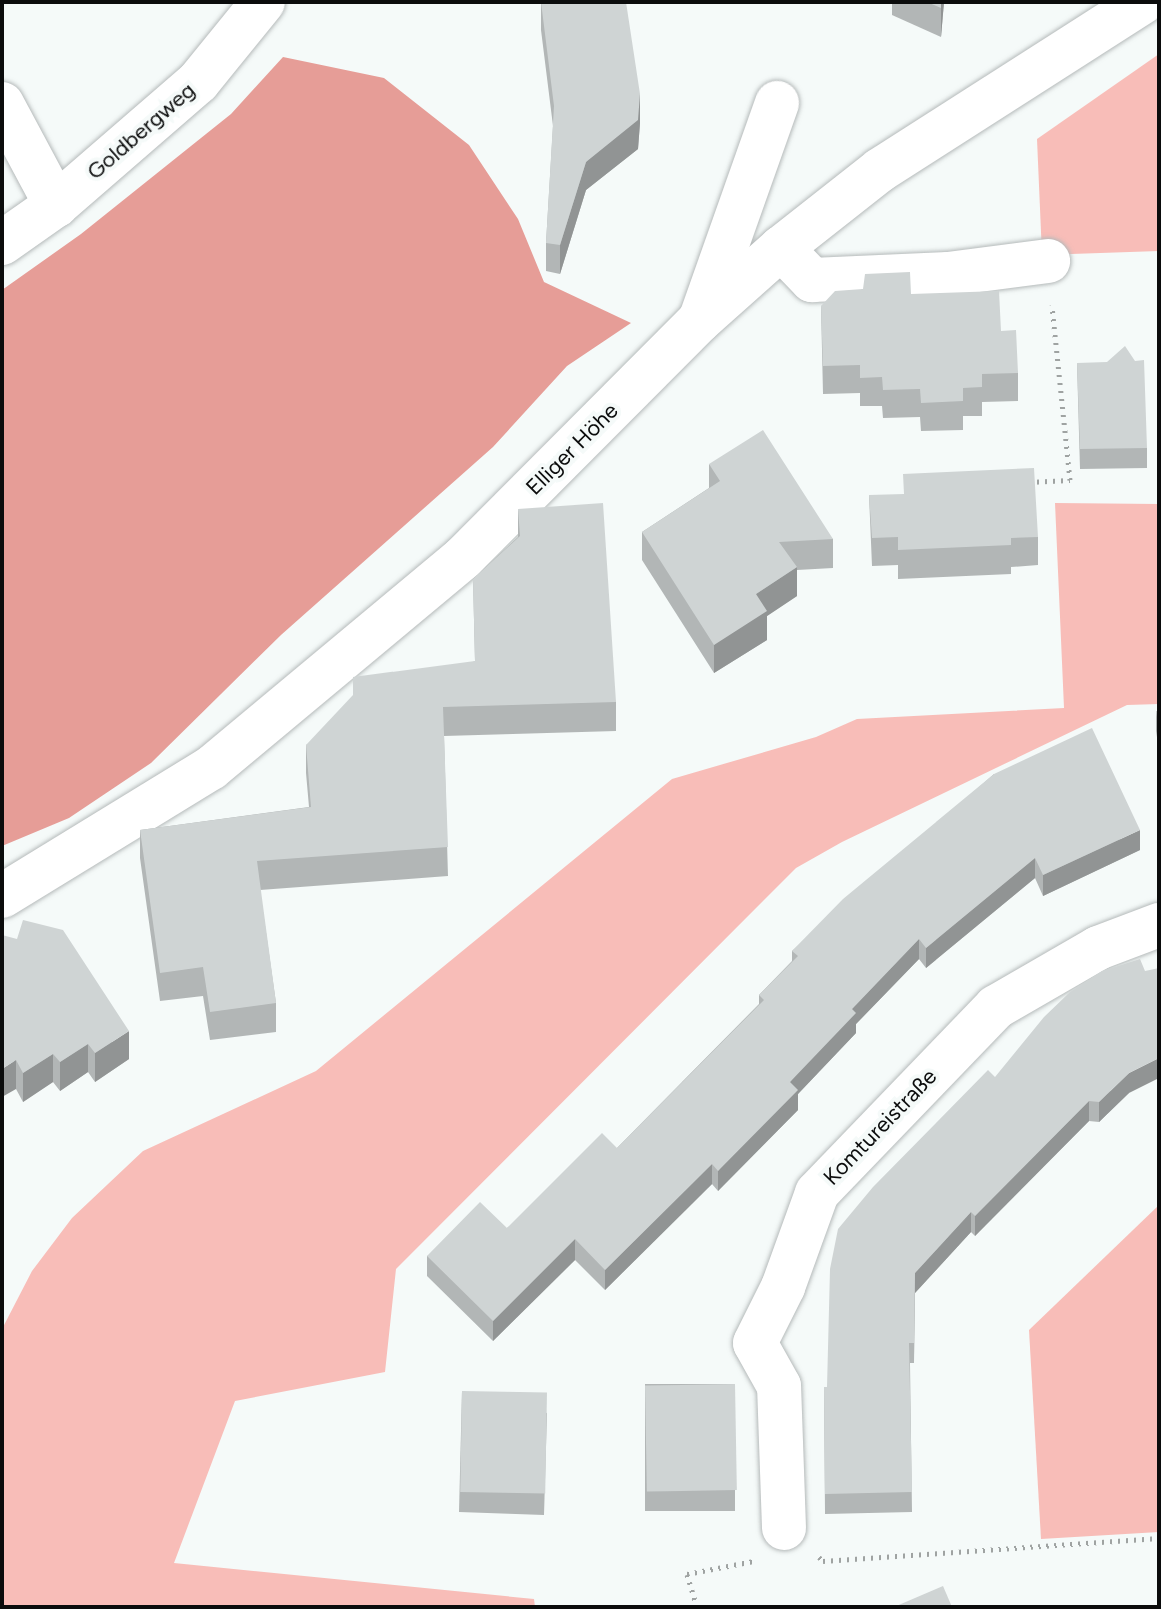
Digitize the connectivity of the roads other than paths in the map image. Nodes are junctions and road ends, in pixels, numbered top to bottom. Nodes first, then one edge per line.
1 (263, 2) edge
2 (1143, 2) edge
3 (777, 103) dead end
4 (2, 104) edge
5 (56, 205) junction
6 (2, 243) edge
7 (781, 248) junction
8 (1048, 261) road end
9 (699, 321) junction
10 (2, 896) edge
11 (1159, 925) edge
12 (784, 1528) road end

1 - 5 street, Goldbergweg
2 - 7 street, Elliger Höhe
3 - 9 street
4 - 5 street
5 - 6 street, Goldbergweg
7 - 8 street
7 - 9 street, Elliger Höhe
9 - 10 street, Elliger Höhe
11 - 12 street, Komtureistraße

